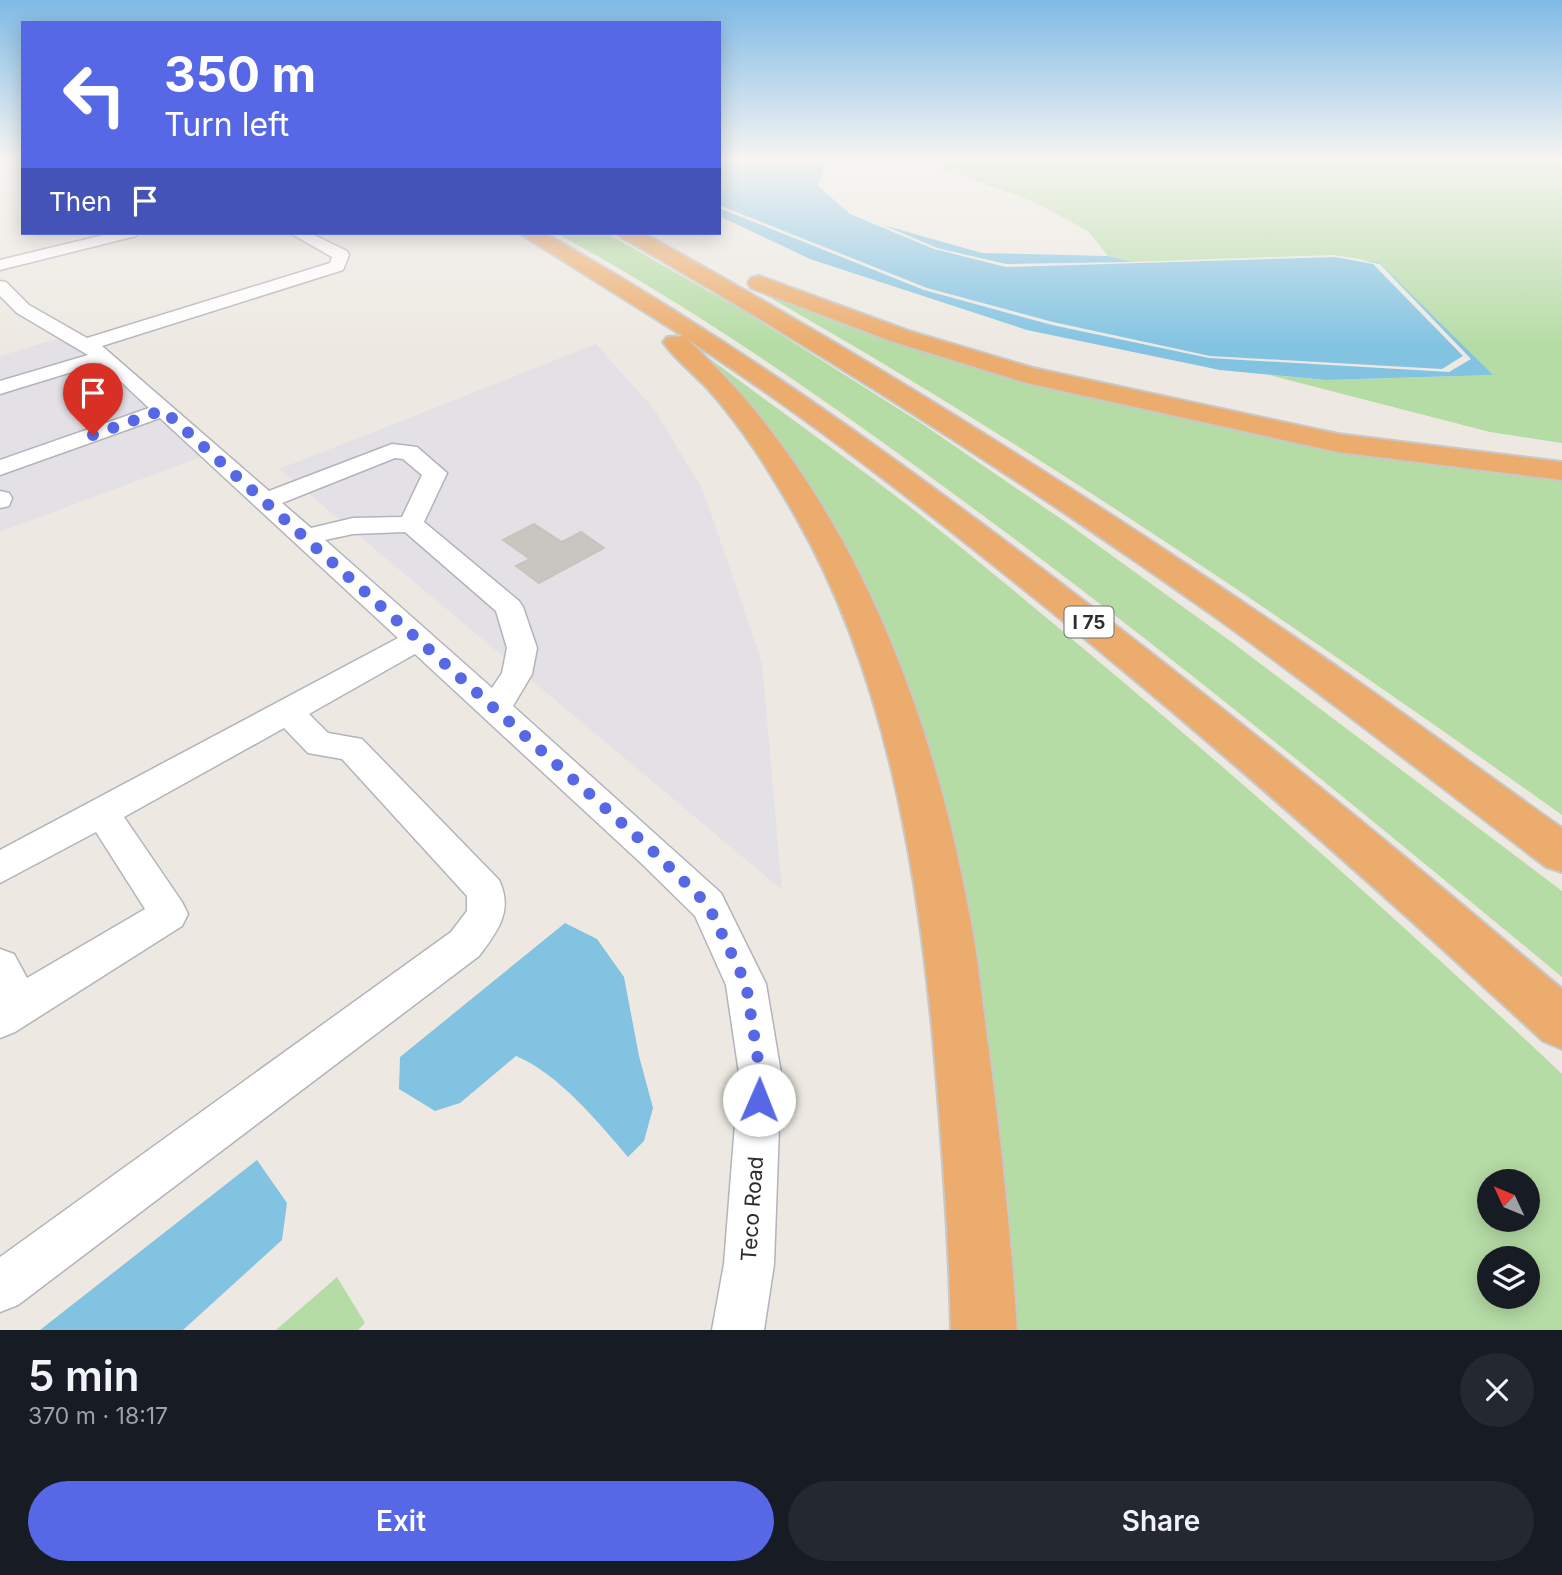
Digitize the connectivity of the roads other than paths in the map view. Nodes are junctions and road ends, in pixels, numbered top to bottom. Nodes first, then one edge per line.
1 (122, 235) edge
2 (302, 235) edge
3 (533, 235) edge
4 (632, 235) edge
5 (655, 235) edge
6 (584, 264) junction
7 (0, 265) edge
8 (5, 297) edge
9 (95, 350) junction
10 (0, 388) edge
11 (163, 410) junction
12 (0, 468) edge
13 (1562, 471) edge
14 (264, 501) junction
15 (411, 524) junction
16 (304, 537) junction
17 (418, 639) junction
18 (495, 709) junction
19 (287, 712) junction
20 (102, 812) junction
21 (1562, 853) edge
22 (0, 868) edge
23 (0, 967) edge
24 (10, 1012) edge
25 (1562, 1023) edge
26 (0, 1287) edge
27 (738, 1330) edge
28 (984, 1330) edge

1 - 7 street
2 - 9 street
3 - 6 highway, I 75
4 - 21 highway
5 - 13 highway
6 - 25 highway, I 75
6 - 28 highway
8 - 9 street, Teco Road
9 - 10 street
9 - 11 street, Teco Road
11 - 12 street
11 - 14 street, Teco Road
14 - 15 street
14 - 16 street, Teco Road
15 - 16 street
15 - 18 street
16 - 17 street, Teco Road
17 - 18 street, Teco Road
17 - 19 street
18 - 27 street, Teco Road
19 - 20 street
19 - 26 street
20 - 22 street
20 - 24 street
23 - 24 street

